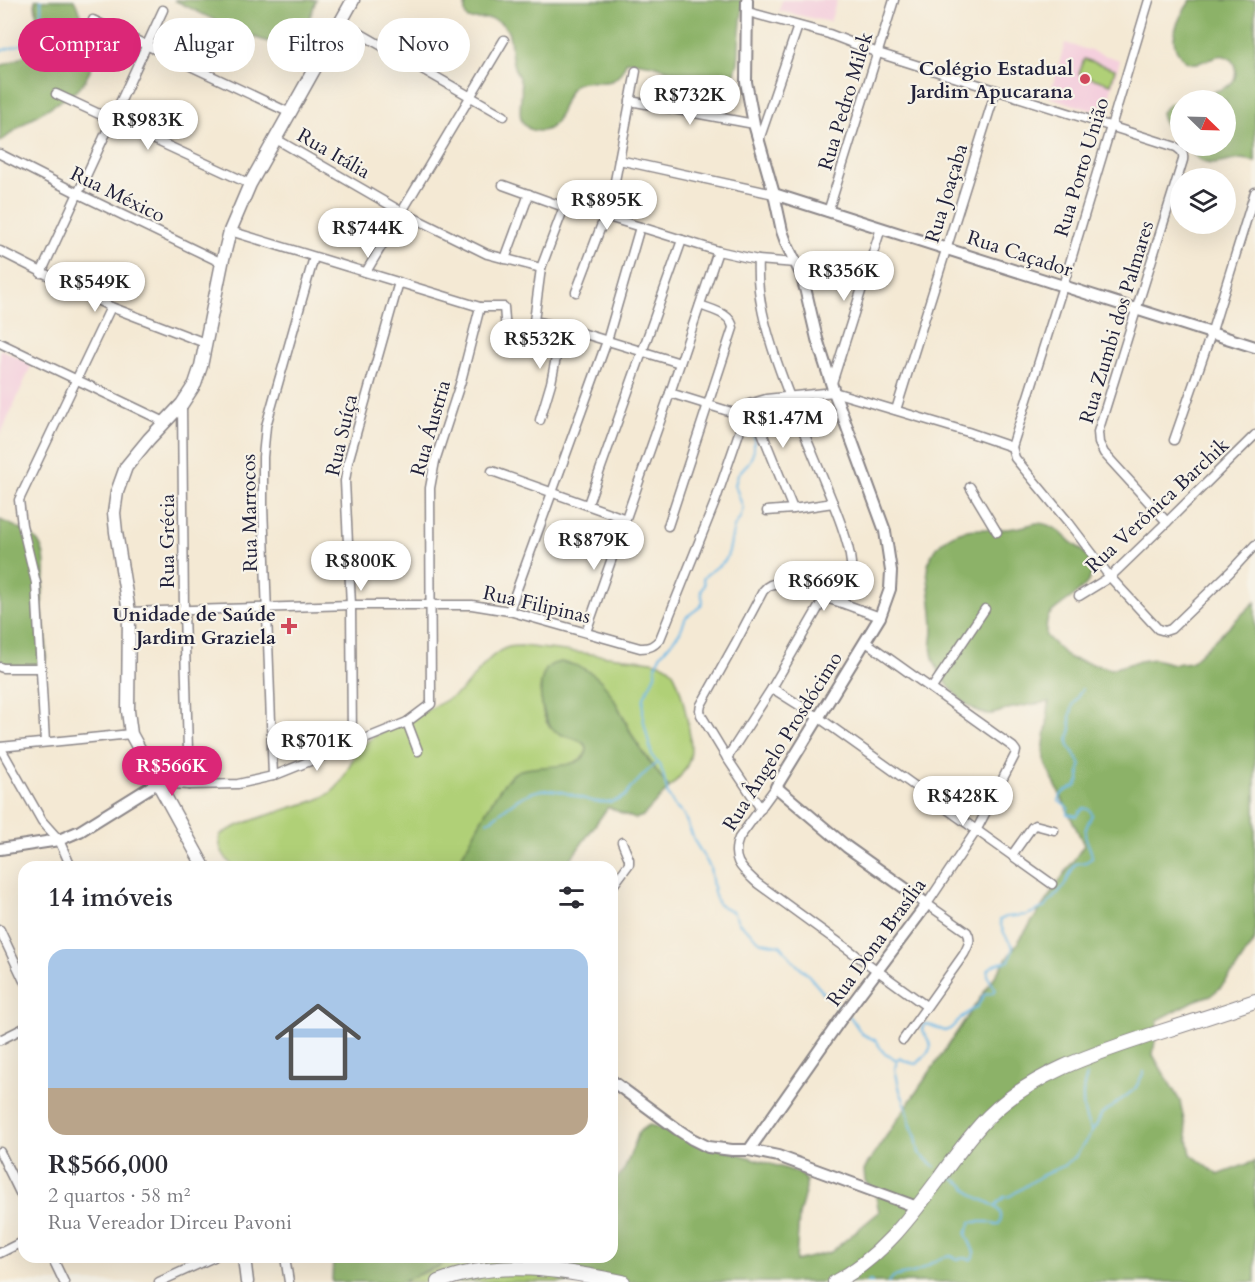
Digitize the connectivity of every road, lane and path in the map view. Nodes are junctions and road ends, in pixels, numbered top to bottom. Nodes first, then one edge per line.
1 (353, 0) edge
2 (747, 0) edge
3 (894, 0) edge
4 (1149, 0) edge
5 (163, 10) dead end
6 (748, 12) junction
7 (344, 18) edge
8 (798, 26) junction
9 (365, 36) edge
10 (504, 40) dead end
11 (141, 43) edge
12 (146, 45) junction
13 (878, 53) junction
14 (636, 71) dead end
15 (314, 72) edge
16 (996, 90) junction
17 (56, 94) dead end
18 (471, 98) junction
19 (630, 102) junction
20 (290, 113) junction
21 (504, 116) dead end
22 (112, 120) junction
23 (754, 124) junction
24 (1110, 126) junction
25 (276, 139) junction
26 (759, 140) junction
27 (0, 154) edge
28 (619, 160) junction
29 (250, 184) junction
30 (503, 185) dead end
31 (614, 186) dead end
32 (1255, 192) edge
33 (79, 194) junction
34 (529, 194) junction
35 (774, 194) junction
36 (564, 207) junction
37 (402, 212) junction
38 (828, 212) junction
39 (605, 216) junction
40 (640, 227) junction
41 (881, 228) junction
42 (230, 231) junction
43 (682, 240) junction
44 (946, 248) junction
45 (0, 251) edge
46 (718, 251) junction
47 (314, 257) junction
48 (505, 259) junction
49 (758, 260) junction
50 (222, 263) junction
51 (796, 263) junction
52 (541, 268) junction
53 (42, 273) junction
54 (366, 273) junction
55 (399, 282) junction
56 (1063, 286) junction
57 (576, 292) dead end
58 (700, 305) junction
59 (111, 307) junction
60 (480, 307) junction
61 (1136, 310) junction
62 (562, 327) junction
63 (1210, 334) junction
64 (607, 340) junction
65 (0, 343) edge
66 (206, 343) junction
67 (507, 344) dead end
68 (1255, 347) edge
69 (642, 351) junction
70 (680, 363) junction
71 (76, 380) junction
72 (833, 388) junction
73 (670, 393) junction
74 (789, 397) junction
75 (182, 404) junction
76 (706, 405) junction
77 (896, 410) junction
78 (744, 416) junction
79 (540, 420) dead end
80 (165, 422) junction
81 (1255, 435) edge
82 (1174, 440) dead end
83 (1012, 447) junction
84 (492, 471) dead end
85 (969, 487) dead end
86 (552, 492) junction
87 (833, 503) junction
88 (588, 504) junction
89 (793, 509) junction
90 (767, 511) dead end
91 (626, 519) junction
92 (1167, 522) junction
93 (668, 526) dead end
94 (997, 532) dead end
95 (1255, 545) edge
96 (1110, 577) junction
97 (1079, 596) dead end
98 (824, 598) junction
99 (842, 603) junction
100 (430, 604) junction
101 (351, 605) junction
102 (267, 608) junction
103 (985, 609) dead end
104 (184, 611) junction
105 (509, 611) junction
106 (129, 612) junction
107 (880, 617) junction
108 (586, 632) junction
109 (866, 642) junction
110 (0, 667) edge
111 (41, 668) junction
112 (772, 688) junction
113 (932, 688) junction
114 (818, 717) junction
115 (406, 722) junction
116 (130, 734) junction
117 (45, 742) junction
118 (352, 744) junction
119 (0, 747) edge
120 (418, 752) dead end
121 (727, 758) junction
122 (273, 776) junction
123 (158, 783) junction
124 (189, 785) junction
125 (776, 787) junction
126 (761, 809) junction
127 (1054, 830) dead end
128 (976, 831) junction
129 (58, 840) junction
130 (622, 842) dead end
131 (0, 849) edge
132 (1012, 855) junction
133 (69, 861) edge
134 (201, 861) edge
135 (618, 879) edge
136 (1052, 884) dead end
137 (927, 904) junction
138 (0, 930) edge
139 (18, 968) edge
140 (879, 970) junction
141 (1255, 1002) edge
142 (926, 1006) junction
143 (18, 1031) edge
144 (0, 1040) edge
145 (903, 1040) dead end
146 (618, 1085) edge
147 (748, 1150) junction
148 (0, 1152) edge
149 (18, 1189) edge
150 (917, 1207) junction
151 (18, 1244) edge
152 (0, 1253) edge
153 (55, 1263) edge
154 (201, 1263) edge
155 (245, 1263) edge
156 (286, 1263) edge
157 (64, 1282) edge
158 (159, 1282) edge
159 (247, 1282) edge
160 (289, 1282) edge
161 (438, 1282) edge
162 (623, 1282) edge
163 (835, 1282) edge

1 - 7 main road
2 - 6 street, Rua Ângelo Prosdócimo
3 - 13 street, Rua Pedro Milek
4 - 24 street, Rua Porto União
5 - 12 street
6 - 8 street
6 - 23 street, Rua Ângelo Prosdócimo
8 - 13 street
8 - 26 street
9 - 18 street
10 - 18 street
11 - 12 street
12 - 20 street
12 - 22 street
13 - 16 street
13 - 38 street, Rua Pedro Milek
14 - 19 street
15 - 20 main road
16 - 24 street
16 - 44 street, Rua Joaçaba
17 - 22 street
18 - 21 street
18 - 37 street
19 - 23 street
19 - 28 street
20 - 25 main road
22 - 29 street
22 - 33 street
23 - 26 street, Rua Ângelo Prosdócimo
24 - 56 street, Rua Porto União
24 - 61 street, Rua Zumbi dos Palmares
25 - 29 main road
25 - 37 street, Rua Itália
26 - 35 street, Rua Ângelo Prosdócimo
27 - 33 street, Rua México
28 - 31 street
28 - 35 street
29 - 42 main road
30 - 34 street
32 - 63 street
33 - 50 street, Rua México
33 - 53 street
34 - 36 street
34 - 48 street
35 - 38 street, Rua Caçador
35 - 51 street, Rua Ângelo Prosdócimo
36 - 39 street
36 - 52 street
37 - 48 street, Rua Itália
37 - 54 street
38 - 41 street, Rua Caçador
39 - 40 street
39 - 57 street
40 - 43 street
40 - 64 street
41 - 44 street, Rua Caçador
41 - 72 street
42 - 47 street
42 - 50 main road
43 - 46 street
43 - 69 street
44 - 56 street, Rua Caçador
44 - 77 street, Rua Joaçaba
45 - 53 street
46 - 49 street
46 - 58 street
47 - 54 street
47 - 102 street, Rua Marrocos
48 - 52 street, Rua Itália
49 - 51 street
49 - 74 street
50 - 66 main road
51 - 72 street, Rua Ângelo Prosdócimo
52 - 62 street
53 - 59 street
54 - 55 street
55 - 60 street
55 - 101 street, Rua Suíça
56 - 61 street, Rua Caçador
56 - 83 street, Rua Porto União
58 - 70 street
58 - 76 street
59 - 66 street
59 - 71 street
60 - 67 street
60 - 100 street, Rua Áustria
61 - 63 street, Rua Caçador
61 - 92 street, Rua Zumbi dos Palmares
62 - 64 street
62 - 79 street
63 - 68 street, Rua Caçador
63 - 82 street
64 - 69 street
64 - 86 street
65 - 71 street
66 - 75 main road
69 - 70 street
69 - 88 street
70 - 73 street
71 - 80 street
71 - 111 street
72 - 74 street
72 - 77 street
72 - 107 street, Rua Ângelo Prosdócimo
73 - 76 street
73 - 91 street
74 - 78 street
74 - 87 street
75 - 80 main road
75 - 104 street, Rua Grécia
76 - 78 street
76 - 93 street
77 - 83 street
78 - 89 street
78 - 108 street, Rua Filipinas
80 - 106 main road
81 - 92 street, Rua Verônica Barchik
83 - 96 street
84 - 86 street
85 - 94 street
86 - 88 street
86 - 105 street
87 - 89 street
87 - 99 street
88 - 91 street
89 - 90 street
91 - 108 street
92 - 96 street, Rua Verônica Barchik
95 - 96 street
96 - 97 street, Rua Verônica Barchik
98 - 99 street
98 - 112 street
98 - 121 street
99 - 107 street
100 - 101 street, Rua Filipinas
100 - 105 street, Rua Filipinas
100 - 115 street, Rua Áustria
101 - 102 street, Rua Filipinas
101 - 118 street, Rua Suíça
102 - 104 street, Rua Filipinas
102 - 122 street, Rua Marrocos
103 - 113 street
104 - 106 street, Rua Filipinas
104 - 124 street, Rua Grécia
105 - 108 street, Rua Filipinas
106 - 116 main road
107 - 109 street, Rua Ângelo Prosdócimo
109 - 113 street
109 - 114 street, Rua Ângelo Prosdócimo
110 - 111 street
111 - 117 street
112 - 114 street
112 - 121 street
113 - 128 street, Rua Dona Brasília
114 - 125 street, Rua Ângelo Prosdócimo
114 - 128 street
115 - 118 street
115 - 120 street
116 - 117 street
116 - 123 main road
117 - 119 street
118 - 122 street
119 - 129 street
121 - 126 street
122 - 124 street
123 - 124 street
123 - 129 street
123 - 134 main road
125 - 126 street, Rua Ângelo Prosdócimo
125 - 137 street
126 - 140 street, Rua Ângelo Prosdócimo
127 - 132 street
128 - 132 street
128 - 137 street, Rua Dona Brasília
129 - 131 street
129 - 133 street
130 - 135 street
132 - 136 street
137 - 140 street, Rua Dona Brasília
137 - 142 street
138 - 139 street
140 - 142 street
140 - 147 street, Rua Dona Brasília
141 - 150 highway
142 - 145 street
143 - 144 street
146 - 147 street
147 - 150 street
148 - 149 street
150 - 163 highway
151 - 152 street
153 - 157 street
154 - 158 street
155 - 159 main road
156 - 160 street
161 - 162 highway

